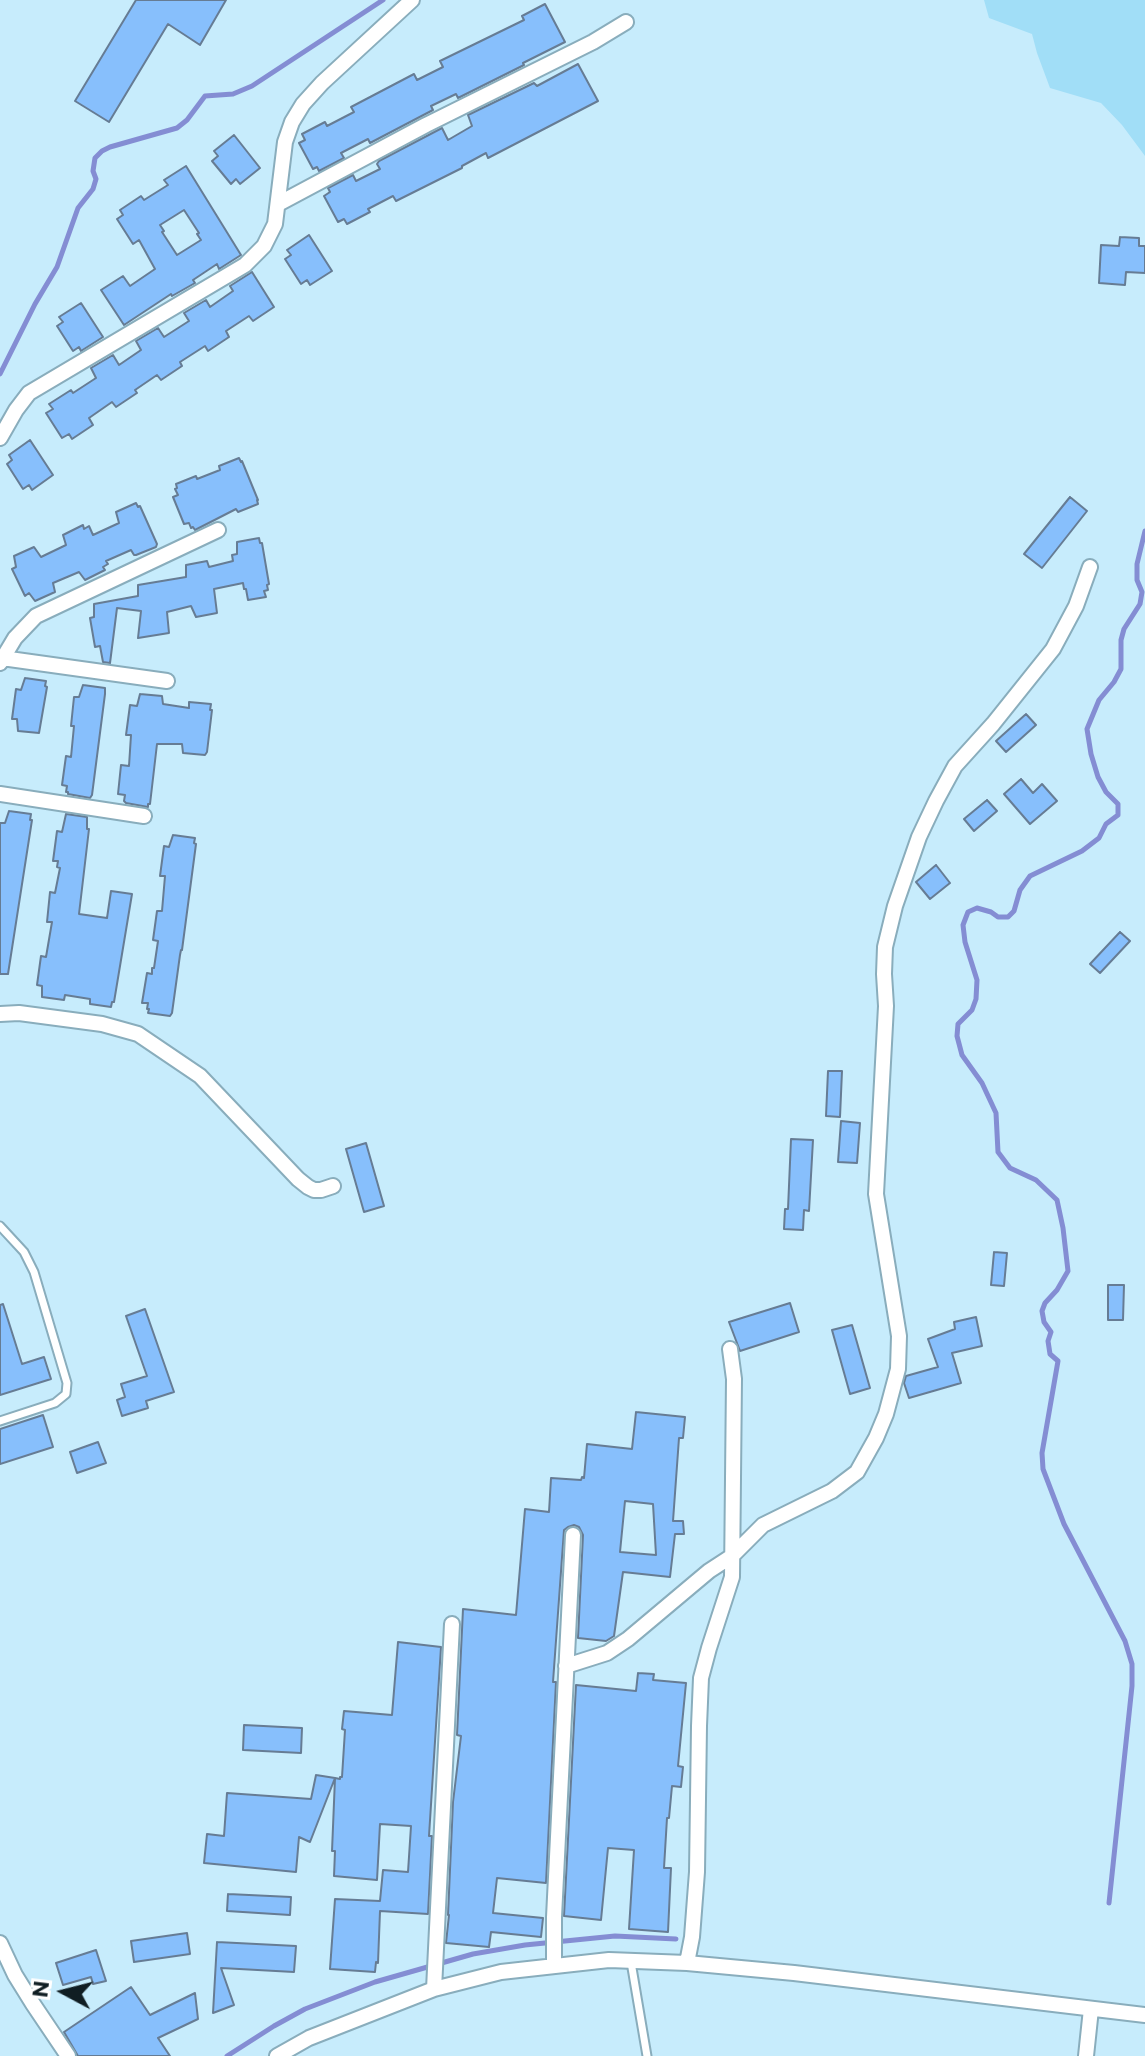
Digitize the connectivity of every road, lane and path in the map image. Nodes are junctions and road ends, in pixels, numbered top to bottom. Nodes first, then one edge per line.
1 (412, 0) edge
2 (626, 22) dead end
3 (278, 204) junction
4 (0, 438) edge
5 (218, 530) dead end
6 (1090, 567) dead end
7 (1, 661) edge
8 (167, 681) dead end
9 (0, 794) edge
10 (144, 816) dead end
11 (0, 1014) edge
12 (333, 1186) dead end
13 (0, 1226) edge
14 (730, 1349) dead end
15 (0, 1421) edge
16 (573, 1535) dead end
17 (732, 1556) junction
18 (452, 1624) dead end
19 (566, 1666) junction
20 (0, 1943) edge
21 (554, 1951) junction
22 (630, 1960) junction
23 (687, 1963) junction
24 (434, 1989) junction
25 (1091, 2009) junction
26 (1145, 2015) edge
27 (68, 2056) edge
28 (277, 2056) edge
29 (647, 2056) edge
30 (1086, 2056) edge

1 - 3 street
2 - 3 street
3 - 4 street
5 - 7 street
6 - 17 street
7 - 8 street
9 - 10 street
11 - 12 street
13 - 15 lane
14 - 17 street
16 - 19 street
17 - 19 street
17 - 23 street
18 - 24 street
19 - 21 street
20 - 27 street
21 - 22 street
21 - 24 street
22 - 23 street
22 - 29 lane
23 - 25 street
24 - 28 street
25 - 26 street
25 - 30 street

